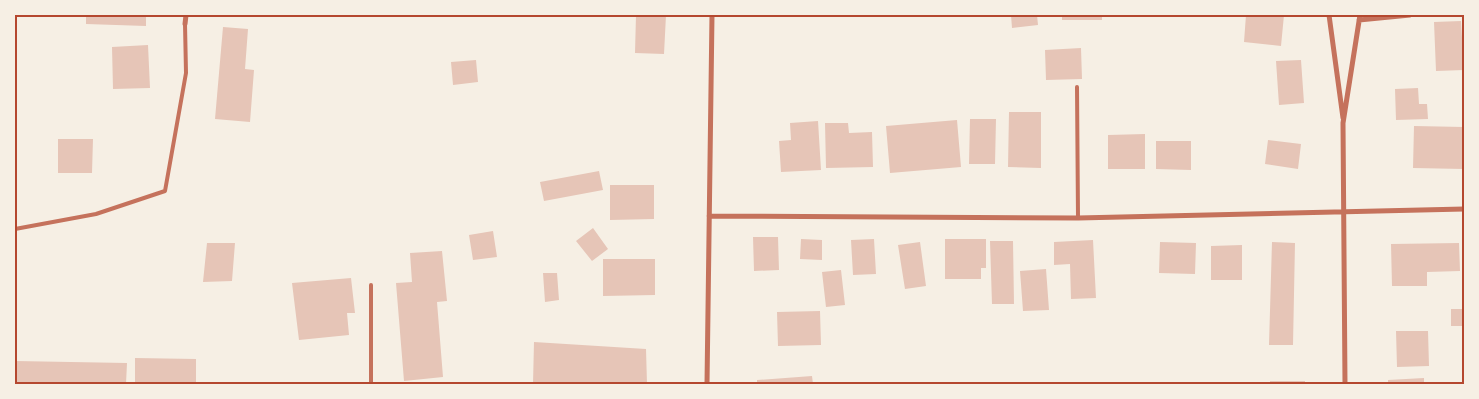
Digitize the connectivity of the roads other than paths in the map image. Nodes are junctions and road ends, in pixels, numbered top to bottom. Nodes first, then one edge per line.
1 (186, 15) edge
2 (712, 15) edge
3 (1329, 15) edge
4 (1410, 15) edge
5 (1360, 17) edge
6 (185, 24) joint
7 (1077, 87) dead end
8 (1343, 123) junction
9 (1464, 209) edge
10 (1344, 211) junction
11 (709, 216) junction
12 (1078, 218) junction
13 (15, 229) edge
14 (372, 285) dead end
15 (371, 384) edge
16 (707, 384) edge
17 (1345, 384) edge

1 - 6 street
2 - 11 street
3 - 8 street
4 - 5 street
5 - 8 street
6 - 13 lane
7 - 12 lane
8 - 10 street
9 - 10 street
10 - 12 street
10 - 17 street
11 - 12 street
11 - 16 street
14 - 15 lane

